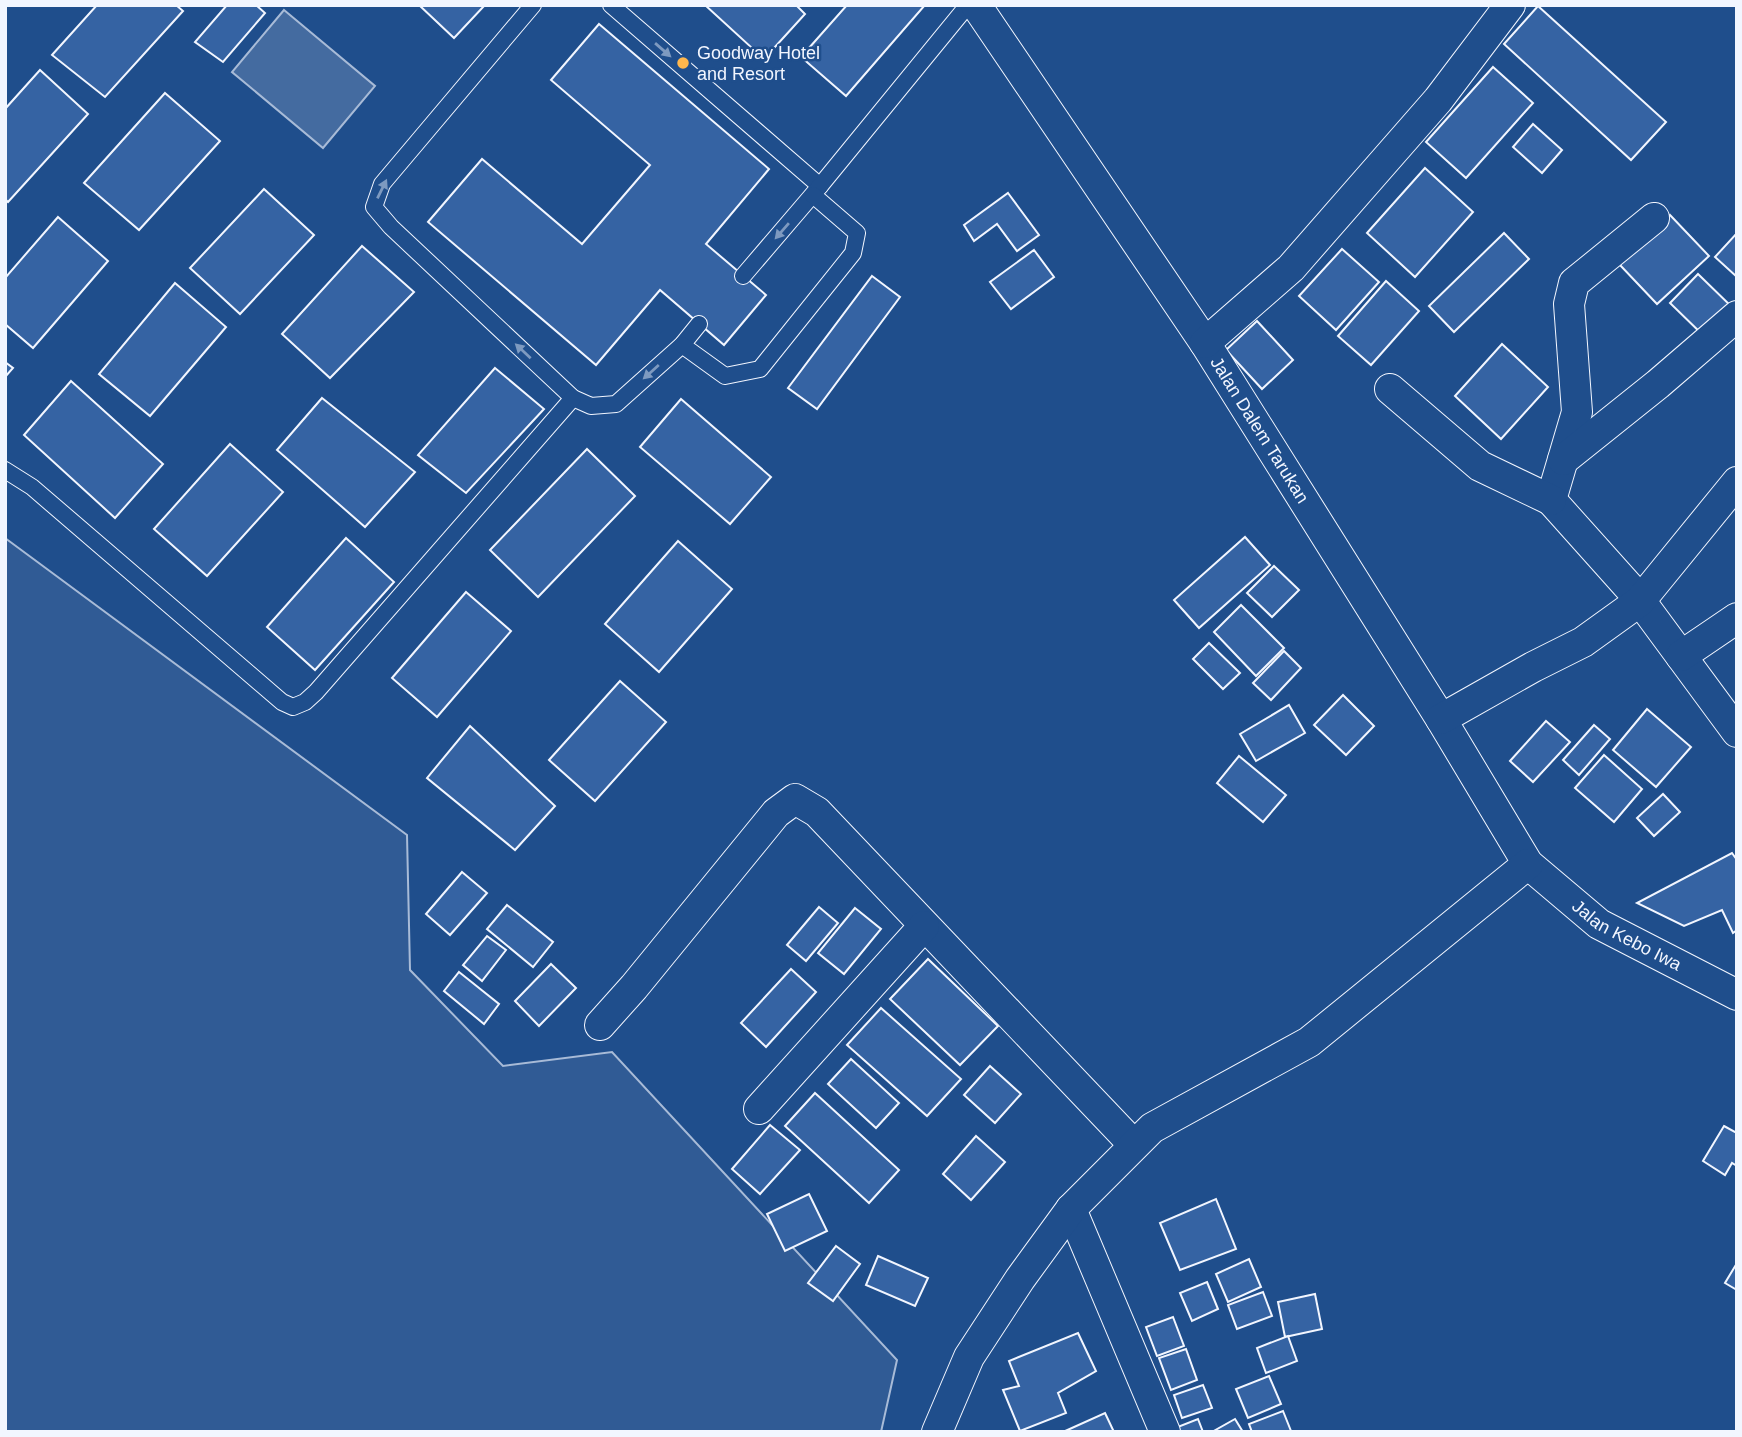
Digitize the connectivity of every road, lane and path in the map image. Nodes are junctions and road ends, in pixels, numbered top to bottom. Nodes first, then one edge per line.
1 (533, 5) edge
2 (611, 5) edge
3 (968, 5) edge
4 (976, 5) edge
5 (1510, 5) edge
6 (816, 190) junction
7 (1654, 218) dead end
8 (743, 276) dead end
9 (1737, 316) edge
10 (699, 324) dead end
11 (1205, 343) junction
12 (682, 345) junction
13 (1390, 388) dead end
14 (573, 398) junction
15 (1563, 460) junction
16 (5, 470) edge
17 (1737, 482) edge
18 (1551, 500) junction
19 (1640, 601) junction
20 (1737, 618) edge
21 (1681, 656) junction
22 (1441, 719) junction
23 (1737, 732) edge
24 (1528, 864) junction
25 (923, 926) junction
26 (1737, 995) edge
27 (600, 1025) dead end
28 (759, 1109) dead end
29 (1134, 1145) junction
30 (1071, 1209) junction
31 (937, 1432) edge
32 (1164, 1432) edge

14 -> 1 lane
2 -> 6 lane
3 - 6 lane
4 - 11 street, Jalan Dalem Tarukan
5 - 11 street
6 -> 8 lane
6 - 12 lane
7 - 15 street
9 - 15 street
10 - 12 lane
11 - 22 street, Jalan Dalem Tarukan
12 -> 14 lane
13 - 18 street
14 - 16 lane
15 - 18 street
17 - 19 street
18 - 19 street
19 - 21 street
19 - 22 street
20 - 21 street
21 - 23 street
22 - 24 street, Jalan Dalem Tarukan
24 - 26 street, Jalan Kebo Iwa
24 - 29 street
25 - 27 street
25 - 28 street
25 - 29 street
29 - 30 street
30 - 31 street
30 - 32 street

